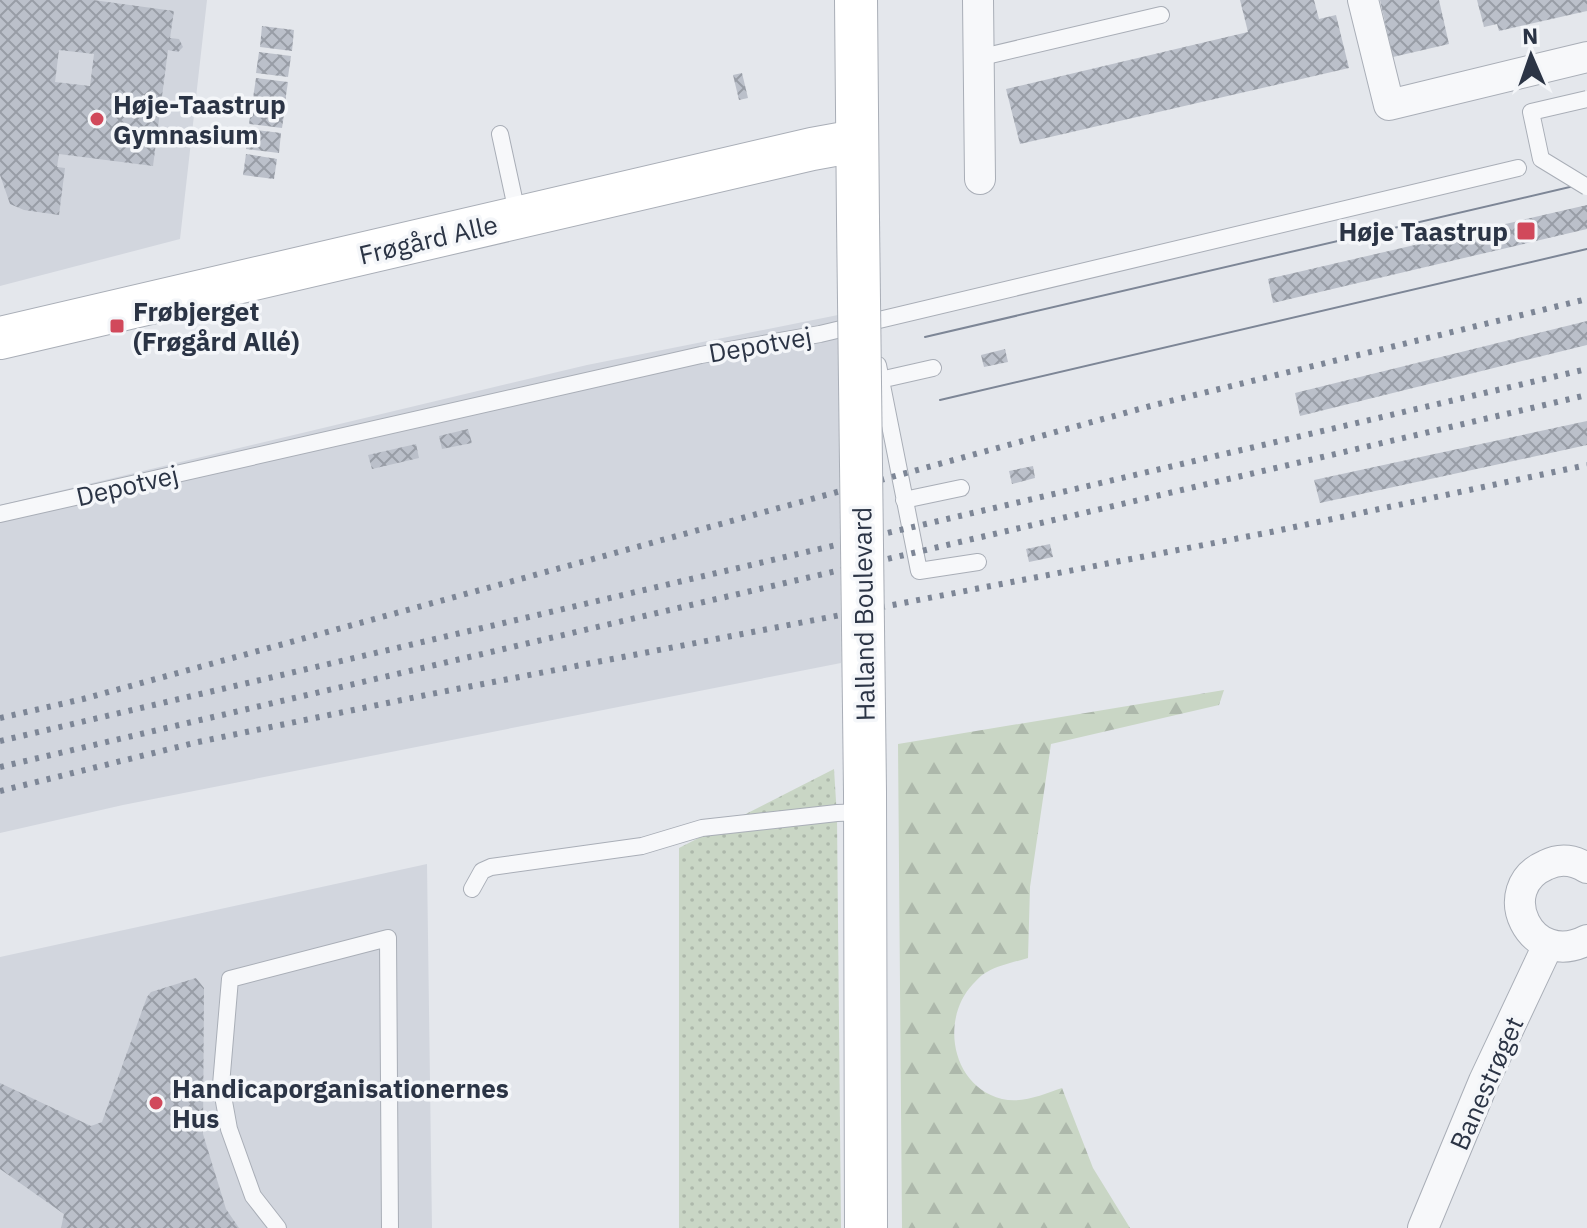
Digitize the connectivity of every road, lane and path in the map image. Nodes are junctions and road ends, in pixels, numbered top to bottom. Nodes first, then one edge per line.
1 (856, 0) edge
2 (978, 0) edge
3 (1363, 0) edge
4 (1161, 15) dead end
5 (1587, 57) edge
6 (978, 58) junction
7 (1587, 99) edge
8 (500, 134) dead end
9 (856, 141) junction
10 (1518, 168) dead end
11 (980, 179) dead end
12 (1587, 187) edge
13 (518, 218) junction
14 (870, 322) junction
15 (0, 338) edge
16 (933, 368) dead end
17 (880, 380) junction
18 (961, 488) dead end
19 (904, 500) junction
20 (0, 514) edge
21 (978, 562) dead end
22 (866, 802) junction
23 (1586, 865) edge
24 (472, 889) dead end
25 (1587, 940) edge
26 (1548, 945) junction
27 (1431, 1226) edge
28 (278, 1228) edge
29 (390, 1228) edge
30 (866, 1228) edge

1 - 9 street, Halland Boulevard
2 - 6 street
3 - 5 street
4 - 6 lane
6 - 11 street
7 - 12 lane, bridge
8 - 13 lane
9 - 13 street, Frøgård Alle
9 - 22 street, Halland Boulevard, bridge
10 - 14 lane, Depotvej
13 - 15 street, Frøgård Alle
14 - 17 lane
14 - 20 lane, Depotvej
16 - 17 lane
17 - 19 lane
18 - 19 lane
19 - 21 lane
22 - 24 lane
22 - 30 street, Halland Boulevard
23 - 26 street
25 - 26 street
26 - 27 street, Banestrøget
28 - 29 lane

